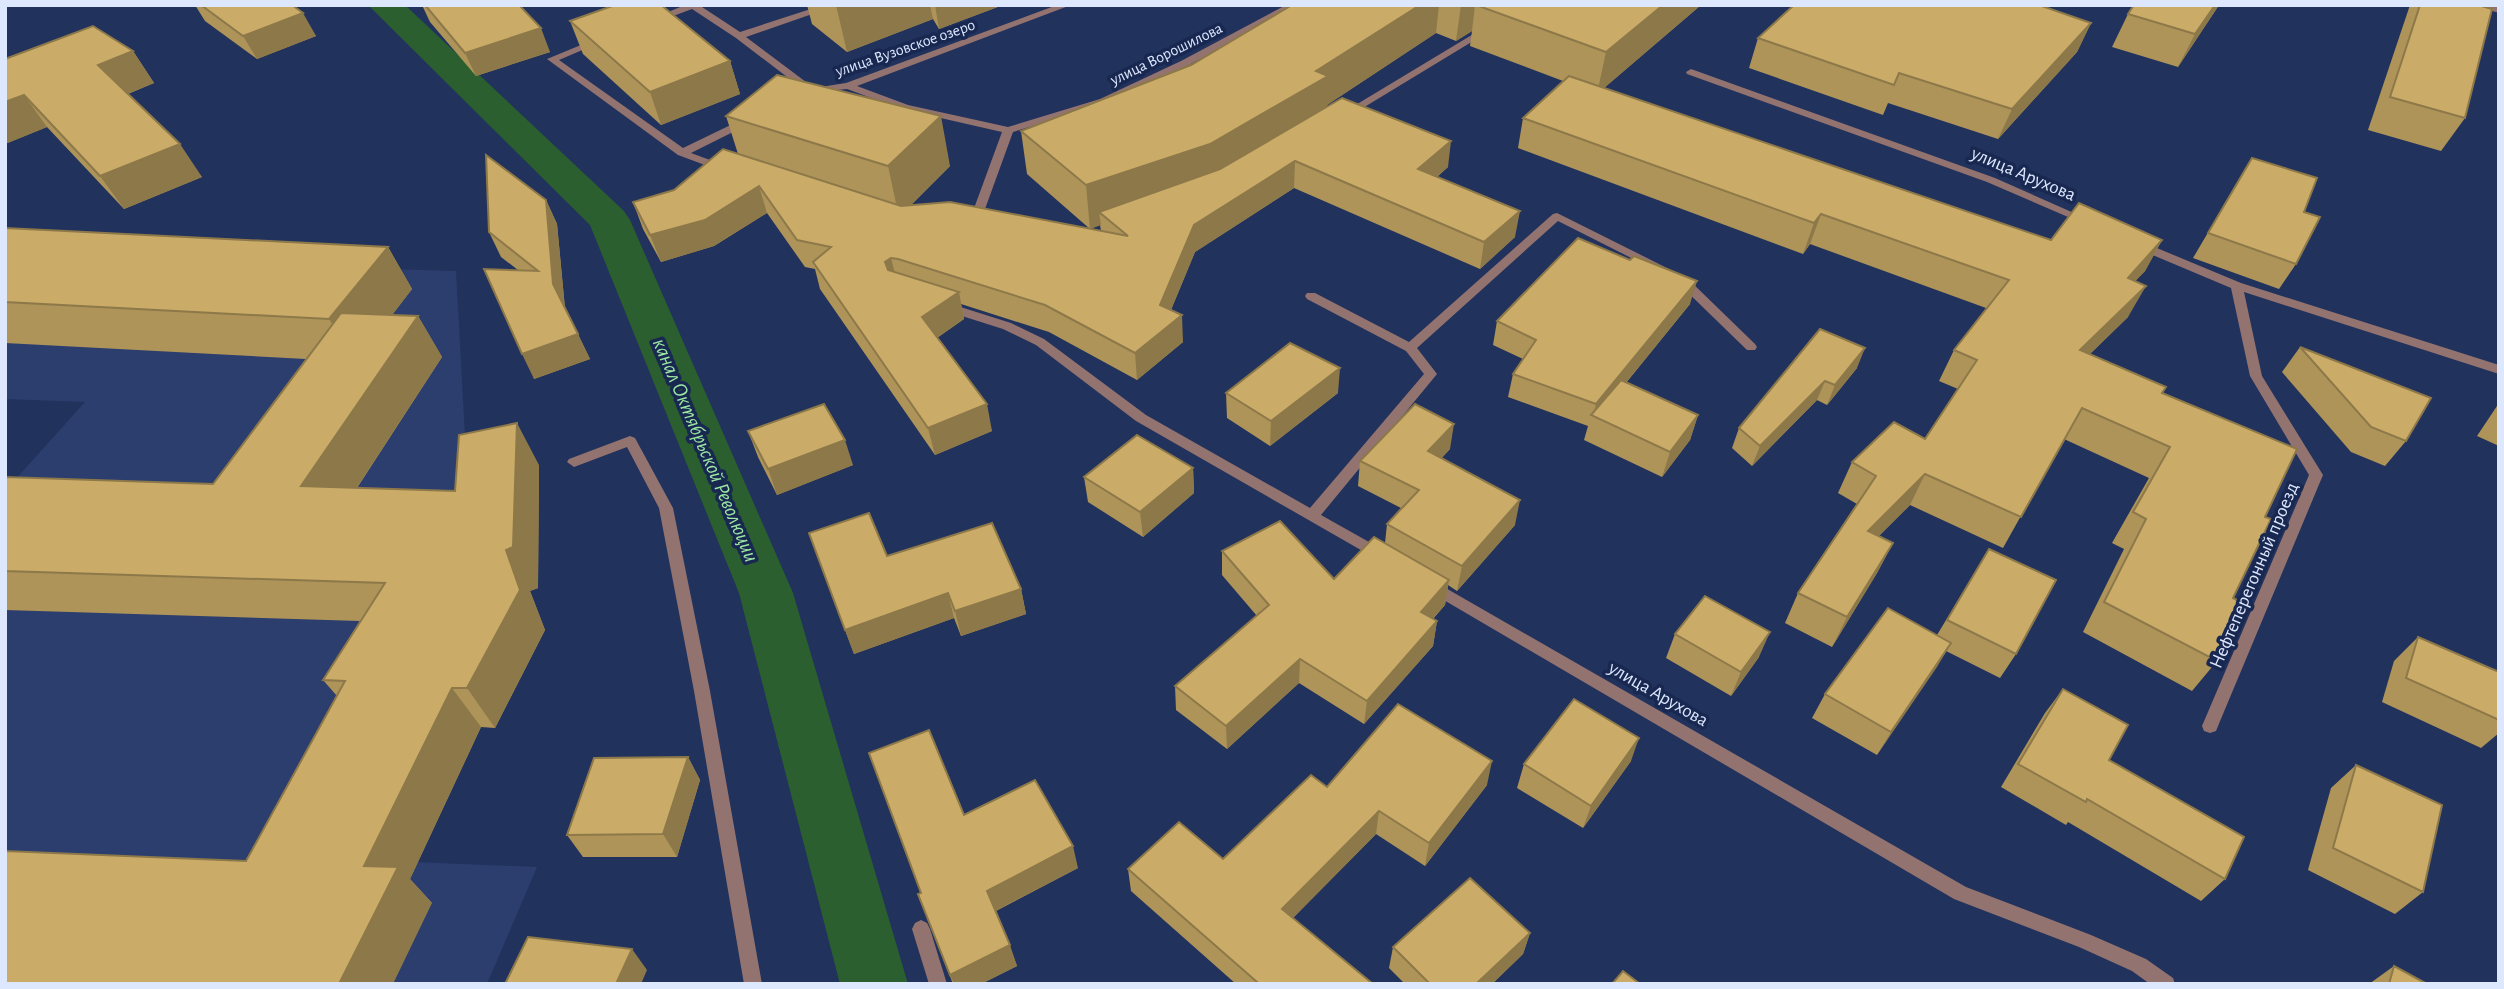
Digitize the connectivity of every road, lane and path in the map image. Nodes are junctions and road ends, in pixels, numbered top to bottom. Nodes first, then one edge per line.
1 (833, 5) edge
2 (1066, 5) edge
3 (1294, 5) edge
4 (2482, 5) edge
5 (692, 6) edge
6 (2499, 10) edge
7 (1498, 22) edge
8 (641, 25) edge
9 (739, 36) junction
10 (603, 39) edge
11 (1691, 72) dead end
12 (848, 86) junction
13 (812, 91) junction
14 (800, 96) edge
15 (753, 119) edge
16 (1336, 119) edge
17 (1008, 130) junction
18 (682, 153) junction
19 (733, 171) edge
20 (975, 222) junction
21 (961, 223) edge
22 (988, 225) edge
23 (2103, 229) edge
24 (2128, 240) edge
25 (2237, 286) junction
26 (1311, 296) dead end
27 (935, 303) edge
28 (1751, 347) dead end
29 (1410, 348) junction
30 (2499, 370) edge
31 (574, 462) dead end
32 (1311, 516) junction
33 (1396, 565) edge
34 (1420, 579) edge
35 (2210, 726) dead end
36 (921, 929) edge
37 (753, 984) edge
38 (938, 984) edge
39 (2166, 984) edge

1 - 9 street
2 - 12 street, улица Вузовское озеро
3 - 17 street, улица Ворошилова
4 - 6 street
5 - 8 street
5 - 9 street
7 - 16 street
9 - 13 street
10 - 18 street
11 - 23 street, улица Арухова
12 - 13 street, улица Вузовское озеро
12 - 17 street
13 - 14 street, улица Вузовское озеро
15 - 18 street
17 - 20 street
18 - 19 street
20 - 21 street
20 - 22 street
24 - 25 street
25 - 30 street
25 - 35 street, Нефтеперегонный проезд
26 - 29 street
27 - 32 street
28 - 29 street
29 - 32 street
31 - 37 street
32 - 33 street
34 - 39 street, улица Арухова
36 - 38 street

